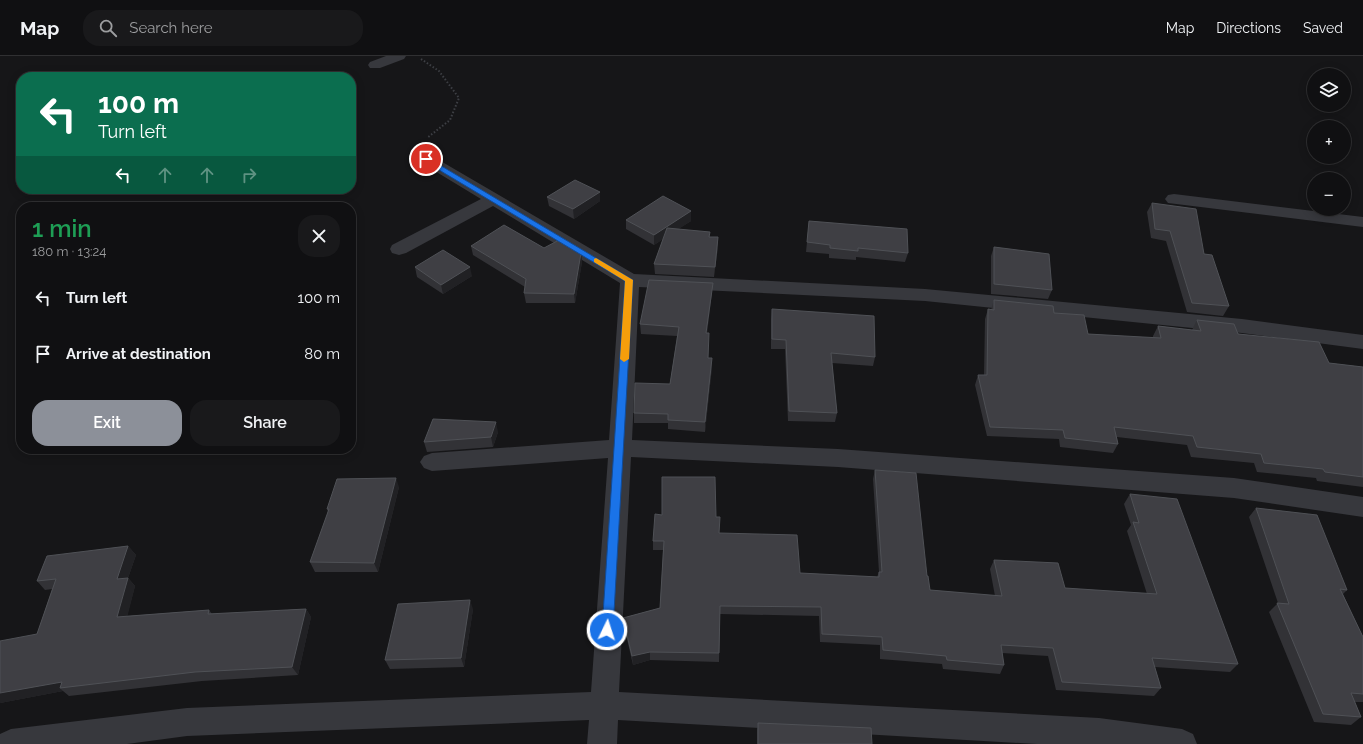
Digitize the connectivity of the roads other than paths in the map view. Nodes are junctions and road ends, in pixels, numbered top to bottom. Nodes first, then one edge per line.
1 (399, 56) edge
2 (375, 65) dead end
3 (426, 159) road end
4 (1174, 199) dead end
5 (492, 200) junction
6 (1363, 222) edge
7 (399, 249) dead end
8 (630, 280) junction
9 (1363, 342) edge
10 (618, 448) junction
11 (432, 462) dead end
12 (1363, 507) edge
13 (603, 705) junction
14 (11, 744) edge
15 (602, 744) edge
16 (1182, 744) edge

1 - 2 street
3 - 5 street
4 - 6 street
5 - 7 street
5 - 8 street
8 - 9 street
8 - 10 street
10 - 11 street
10 - 12 street
10 - 13 street
13 - 14 street
13 - 15 street
13 - 16 street

